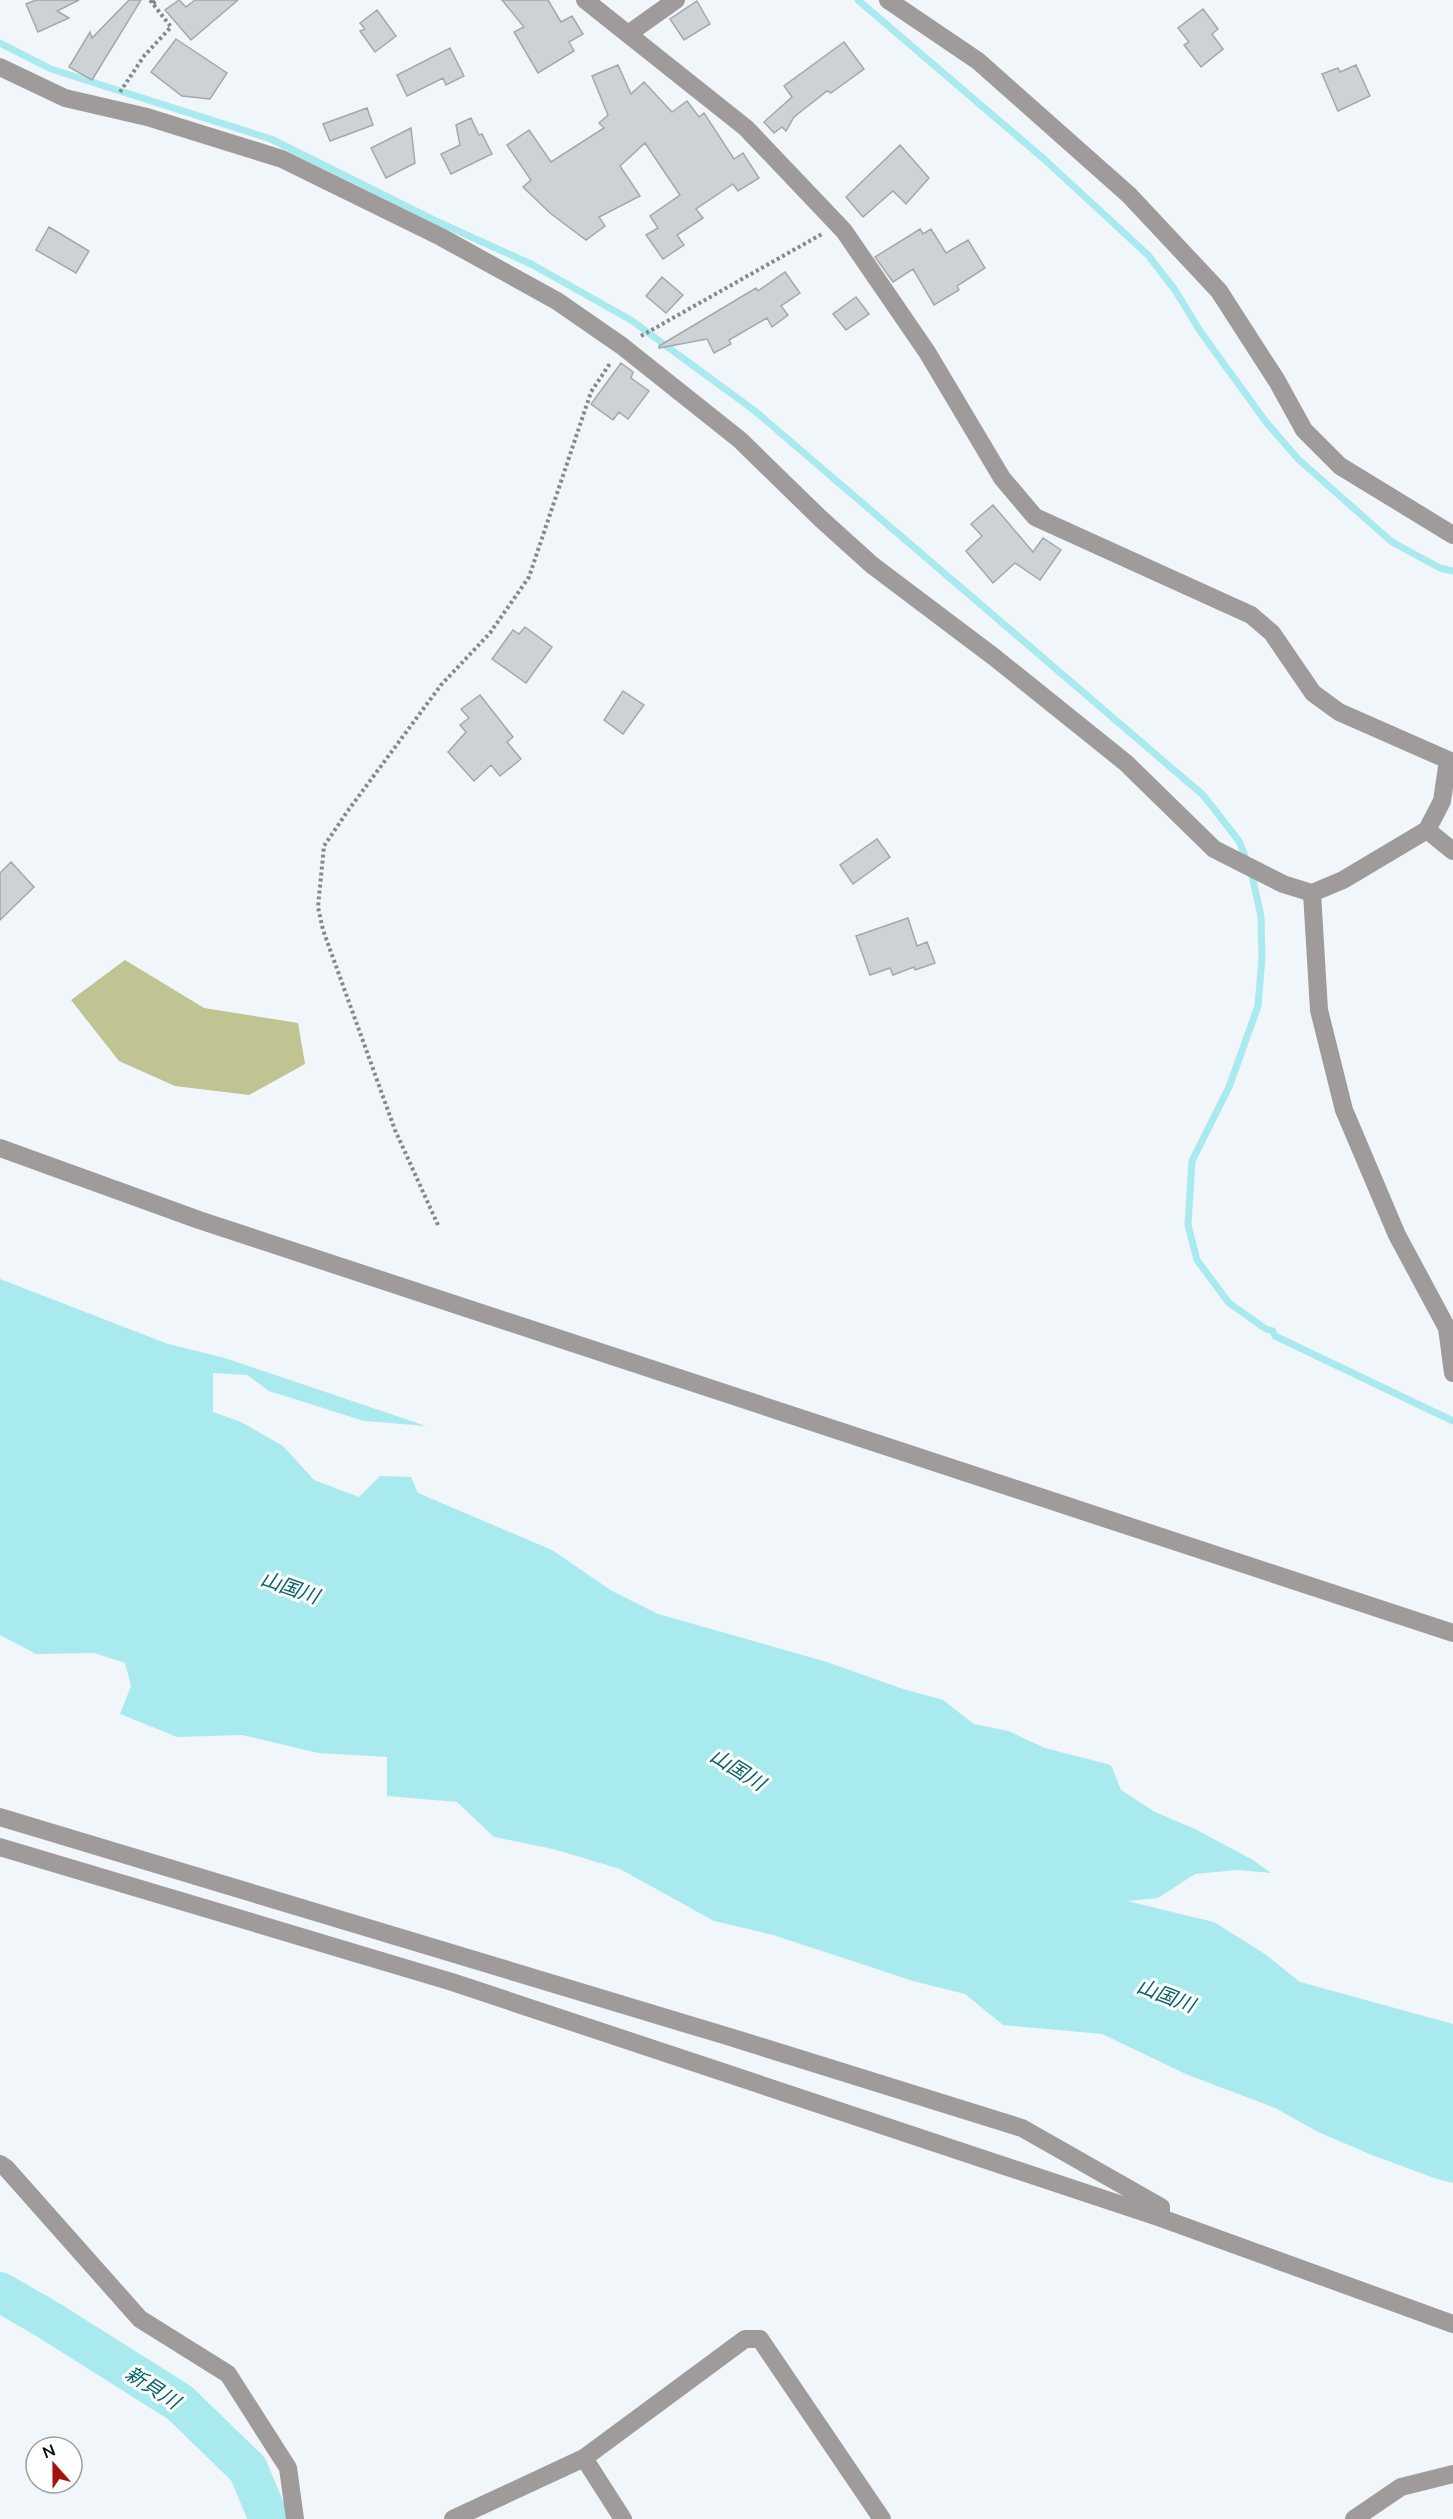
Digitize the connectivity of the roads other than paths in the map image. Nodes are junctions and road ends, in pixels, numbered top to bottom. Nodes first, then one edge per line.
1 (585, 0) edge
2 (676, 0) edge
3 (888, 0) edge
4 (628, 34) junction
5 (0, 67) edge
6 (1453, 535) edge
7 (1451, 752) edge
8 (1427, 830) junction
9 (1453, 851) edge
10 (1312, 893) junction
11 (0, 1148) edge
12 (1453, 1373) edge
13 (1453, 1634) edge
14 (0, 1817) edge
15 (0, 1847) edge
16 (0, 2164) edge
17 (1161, 2218) junction
18 (1453, 2324) edge
19 (584, 2458) junction
20 (1453, 2474) edge
21 (295, 2519) edge
22 (453, 2519) edge
23 (623, 2519) edge
24 (882, 2519) edge
25 (1354, 2519) edge

1 - 4 street
2 - 4 street
3 - 6 street
4 - 7 street
5 - 10 street
7 - 8 street
8 - 9 street
8 - 10 street
10 - 12 street
11 - 13 street
14 - 17 street
15 - 17 street
16 - 21 street
17 - 18 street
19 - 22 street
19 - 23 street
19 - 24 street
20 - 25 street

